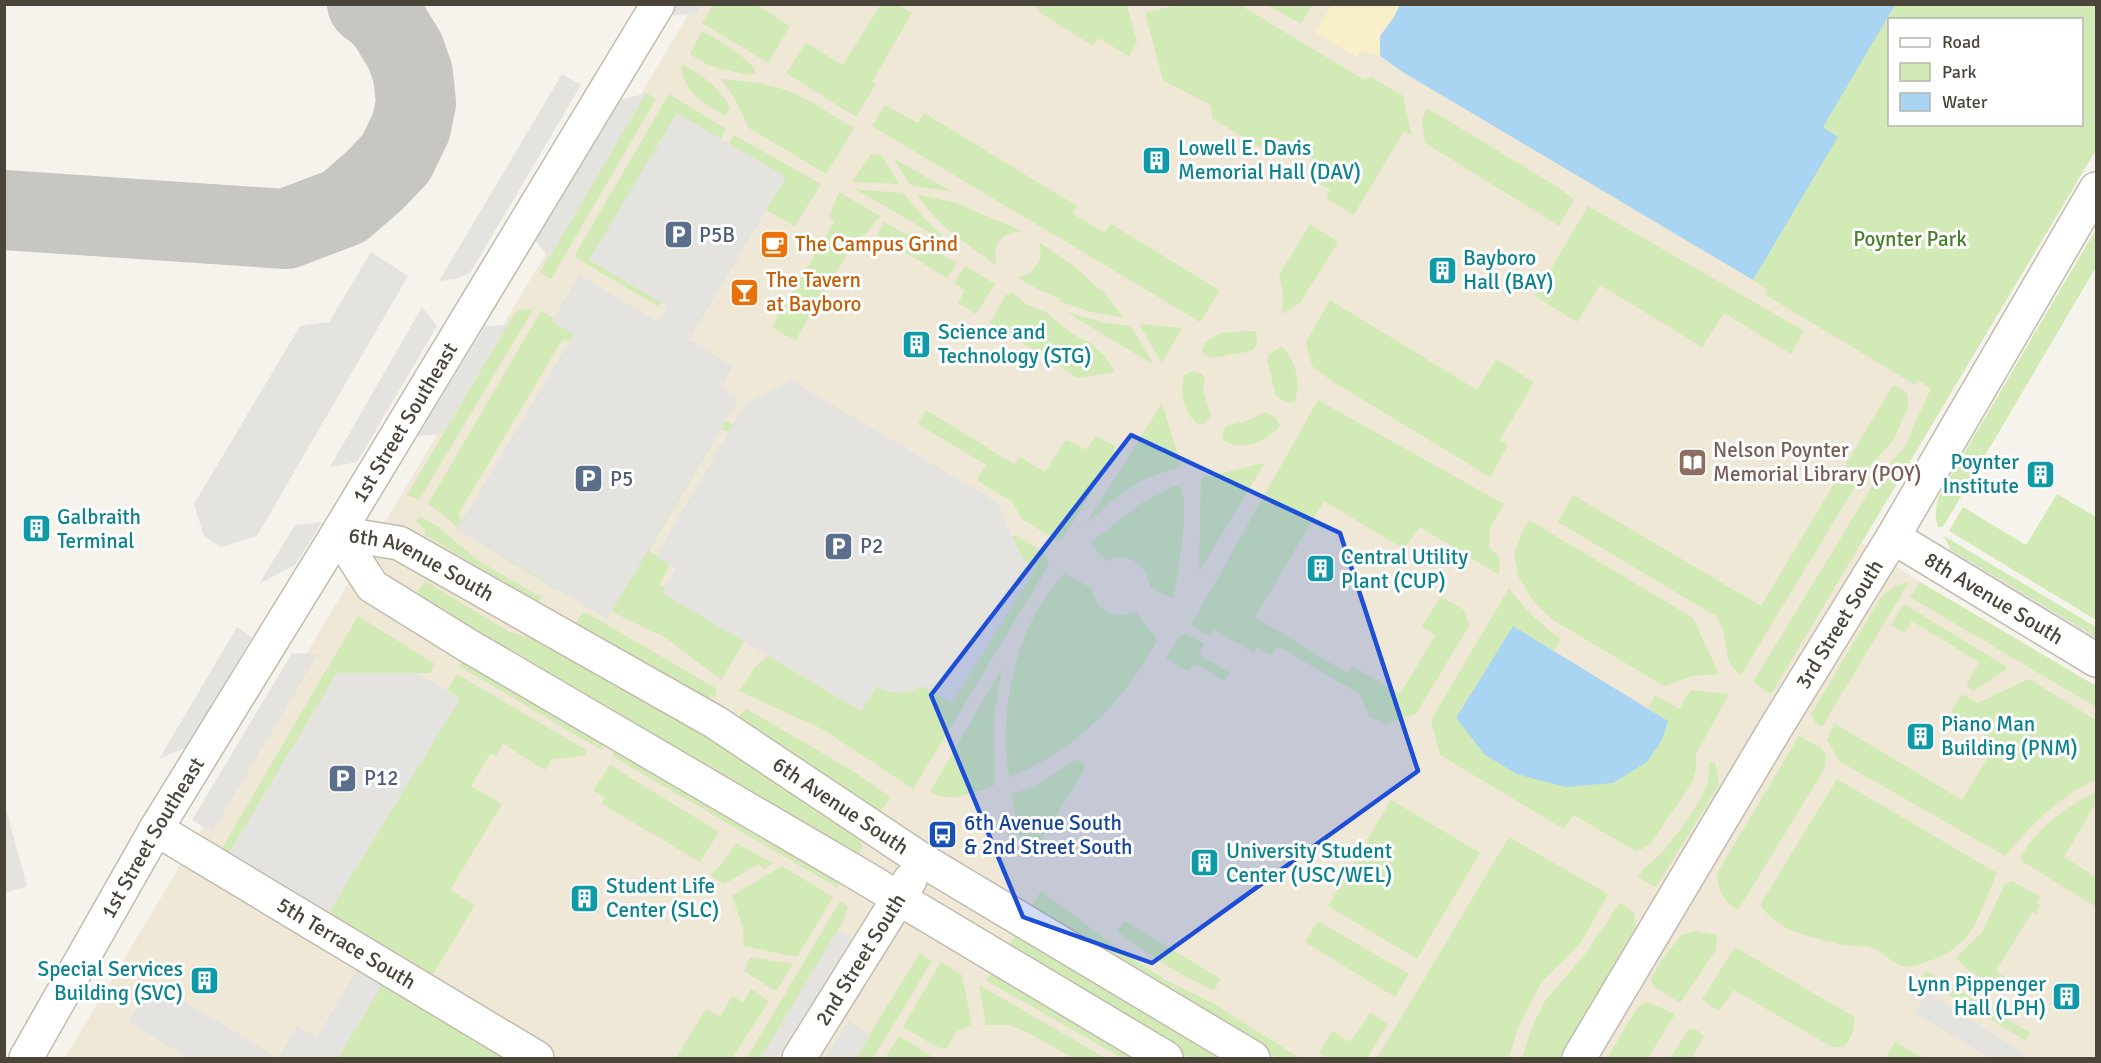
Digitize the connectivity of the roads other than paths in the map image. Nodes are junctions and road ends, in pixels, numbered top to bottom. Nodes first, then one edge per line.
1 (658, 4) edge
2 (2097, 189) edge
3 (338, 533) junction
4 (1893, 537) junction
5 (2097, 660) edge
6 (156, 829) junction
7 (922, 860) junction
8 (898, 899) junction
9 (26, 1059) edge
10 (537, 1059) edge
11 (799, 1059) edge
12 (1166, 1059) edge
13 (1252, 1059) edge
14 (1580, 1059) edge

1 - 3 street, 1st Street Southeast
2 - 4 street, 3rd Street South
3 - 6 street, 1st Street Southeast
3 - 7 street, 6th Avenue South
3 - 8 street, 6th Avenue South
4 - 5 street, 8th Avenue South
4 - 14 street, 3rd Street South
6 - 9 street, 1st Street Southeast
6 - 10 street, 5th Terrace South
7 - 8 street, 2nd Street South
7 - 13 street, 6th Avenue South
8 - 11 street, 2nd Street South
8 - 12 street, 6th Avenue South

